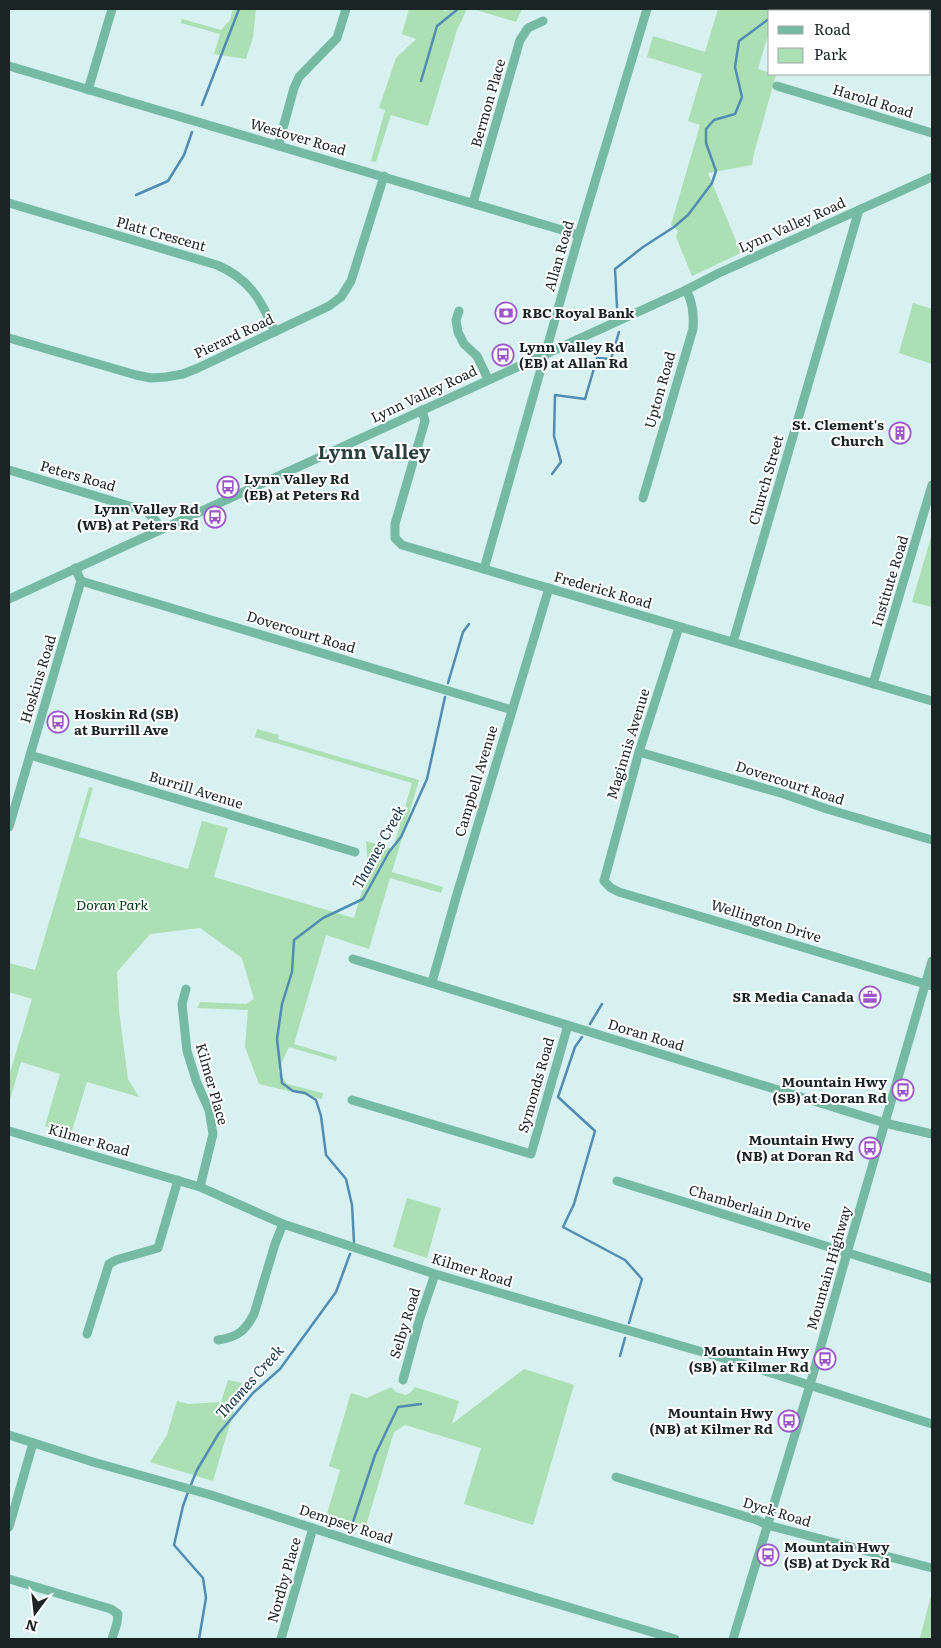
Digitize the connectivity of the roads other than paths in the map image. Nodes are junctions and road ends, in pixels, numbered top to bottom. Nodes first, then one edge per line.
1 (112, 9) edge
2 (346, 9) edge
3 (647, 9) edge
4 (543, 21) dead end
5 (9, 66) edge
6 (777, 86) dead end
7 (88, 90) junction
8 (932, 133) edge
9 (278, 146) junction
10 (384, 176) junction
11 (932, 177) edge
12 (473, 203) junction
13 (9, 204) edge
14 (859, 210) junction
15 (579, 235) junction
16 (686, 290) junction
17 (459, 310) dead end
18 (275, 332) junction
19 (9, 338) edge
20 (545, 354) junction
21 (488, 379) junction
22 (422, 410) junction
23 (9, 470) edge
24 (932, 485) edge
25 (643, 498) dead end
26 (160, 530) junction
27 (75, 568) junction
28 (484, 569) junction
29 (81, 581) junction
30 (549, 588) junction
31 (9, 599) edge
32 (679, 626) junction
33 (732, 642) junction
34 (873, 684) junction
35 (932, 701) edge
36 (512, 710) junction
37 (639, 752) junction
38 (30, 755) junction
39 (9, 827) edge
40 (932, 840) edge
41 (355, 852) dead end
42 (606, 870) joint
43 (353, 959) dead end
44 (932, 961) edge
45 (432, 982) junction
46 (929, 985) edge
47 (186, 989) dead end
48 (568, 1025) junction
49 (352, 1100) dead end
50 (885, 1123) junction
51 (9, 1131) edge
52 (932, 1134) edge
53 (178, 1180) junction
54 (617, 1181) dead end
55 (200, 1187) junction
56 (283, 1224) junction
57 (847, 1253) junction
58 (435, 1274) junction
59 (932, 1279) edge
60 (87, 1334) dead end
61 (218, 1340) dead end
62 (403, 1380) dead end
63 (810, 1385) junction
64 (932, 1424) edge
65 (9, 1435) edge
66 (33, 1443) junction
67 (616, 1477) dead end
68 (767, 1525) junction
69 (9, 1527) edge
70 (313, 1528) junction
71 (932, 1568) edge
72 (9, 1579) edge
73 (112, 1639) edge
74 (281, 1639) edge
75 (675, 1639) edge
76 (733, 1639) edge

1 - 7 street
2 - 9 street
3 - 15 street, Allan Road
4 - 12 street, Bermon Place
5 - 7 street, Westover Road
6 - 8 street, Harold Road
7 - 9 street, Westover Road
9 - 10 street, Westover Road
10 - 12 street, Westover Road
10 - 18 street, Pierard Road
11 - 14 street, Lynn Valley Road
12 - 15 street, Westover Road
13 - 18 street, Platt Crescent
14 - 16 street, Lynn Valley Road
14 - 33 street, Church Street
15 - 20 street, Allan Road
16 - 20 street, Lynn Valley Road
16 - 25 street, Upton Road
17 - 21 street
18 - 19 street, Pierard Road
20 - 21 street, Lynn Valley Road
20 - 28 street, Allan Road
21 - 22 street, Lynn Valley Road
22 - 26 street, Lynn Valley Road
22 - 28 street, Frederick Road
23 - 26 street, Peters Road
24 - 34 street, Institute Road
26 - 27 street, Lynn Valley Road
27 - 29 street
27 - 31 street, Lynn Valley Road
28 - 30 street, Frederick Road
29 - 36 street, Dovercourt Road
29 - 38 street, Hoskins Road
30 - 32 street, Frederick Road
30 - 36 street, Campbell Avenue
32 - 33 street, Frederick Road
32 - 37 street, Maginnis Avenue
33 - 34 street, Frederick Road
34 - 35 street, Frederick Road
36 - 45 street, Campbell Avenue
37 - 40 street, Dovercourt Road
37 - 42 street, Maginnis Avenue
38 - 39 street, Hoskins Road
38 - 41 street, Burrill Avenue
42 - 46 street, Wellington Drive
43 - 45 street, Doran Road
44 - 46 street, Mountain Highway
45 - 48 street, Doran Road
46 - 50 street, Mountain Highway
47 - 55 street, Kilmer Place
48 - 49 street, Symonds Road
48 - 50 street, Doran Road
50 - 52 street, Doran Road
50 - 57 street, Mountain Highway
51 - 53 street, Kilmer Road
53 - 55 street, Kilmer Road
53 - 60 street
54 - 57 street, Chamberlain Drive
55 - 56 street, Kilmer Road
56 - 58 street, Kilmer Road
56 - 61 street
57 - 59 street, Chamberlain Drive
57 - 63 street, Mountain Highway
58 - 62 street, Selby Road
58 - 63 street, Kilmer Road
63 - 64 street, Kilmer Road
63 - 68 street, Mountain Highway
65 - 66 street, Dempsey Road
66 - 69 street
66 - 70 street, Dempsey Road
67 - 68 street, Dyck Road
68 - 71 street, Dyck Road
68 - 76 street, Mountain Highway
70 - 74 street, Nordby Place
70 - 75 street, Dempsey Road
72 - 73 street

